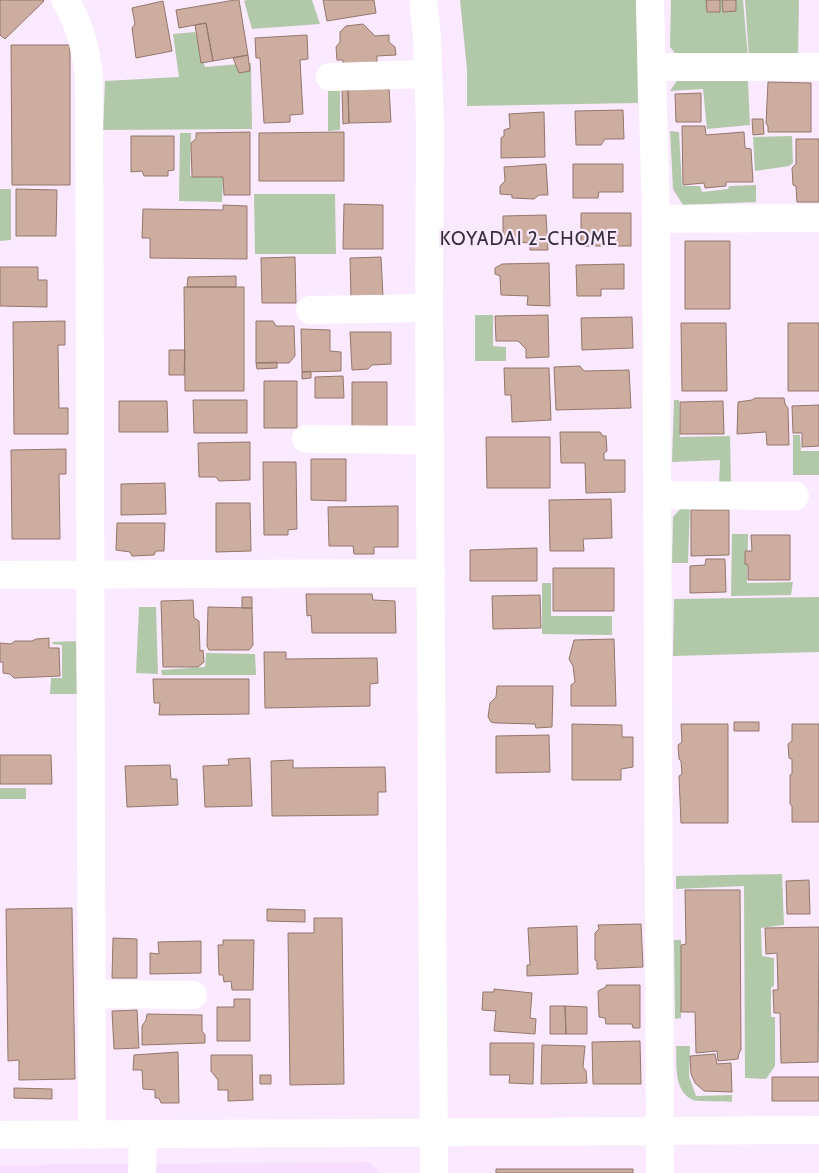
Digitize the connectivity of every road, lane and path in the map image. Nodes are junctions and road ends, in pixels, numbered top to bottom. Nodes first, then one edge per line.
1 (65, 0) edge
2 (423, 0) edge
3 (650, 0) edge
4 (653, 67) junction
5 (819, 67) edge
6 (428, 74) junction
7 (330, 77) dead end
8 (819, 218) edge
9 (656, 219) junction
10 (429, 308) junction
11 (310, 310) dead end
12 (306, 439) dead end
13 (430, 440) junction
14 (658, 495) junction
15 (795, 496) dead end
16 (431, 573) junction
17 (0, 575) edge
18 (91, 575) junction
19 (92, 994) junction
20 (193, 994) dead end
21 (819, 1130) edge
22 (660, 1131) junction
23 (434, 1132) junction
24 (143, 1134) junction
25 (0, 1135) edge
26 (92, 1135) junction
27 (142, 1173) edge
28 (434, 1173) edge
29 (660, 1173) edge

1 - 18 street
2 - 6 street
3 - 4 street
4 - 5 street
4 - 9 street
6 - 7 street
6 - 10 street
8 - 9 street
9 - 14 street
10 - 11 street
10 - 13 street
12 - 13 street
13 - 16 street
14 - 15 street
14 - 22 street
16 - 18 street
16 - 23 street
17 - 18 street
18 - 19 street
19 - 20 street
19 - 26 street
21 - 22 street
22 - 23 street
22 - 29 street
23 - 24 street
23 - 28 street
24 - 26 street
24 - 27 street
25 - 26 street

